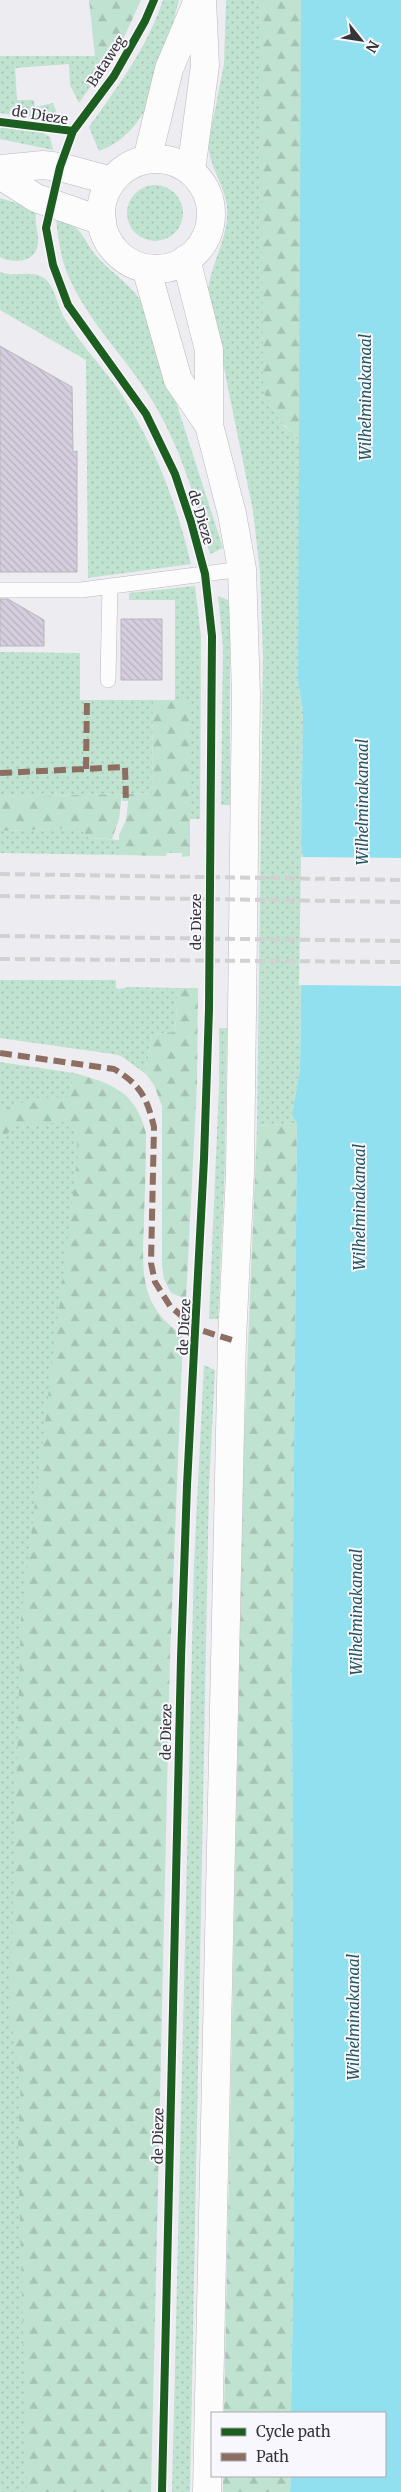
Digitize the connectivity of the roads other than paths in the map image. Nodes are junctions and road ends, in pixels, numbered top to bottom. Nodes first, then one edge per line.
1 (198, 0) edge
2 (202, 0) edge
3 (147, 160) junction
4 (0, 168) edge
5 (191, 172) junction
6 (0, 175) edge
7 (112, 181) junction
8 (102, 220) junction
9 (186, 259) junction
10 (146, 268) junction
11 (208, 425) junction
12 (242, 569) junction
13 (110, 586) junction
14 (0, 590) edge
15 (108, 680) dead end
16 (206, 2492) edge

1 - 3 street
2 - 5 street
3 - 5 street
3 - 7 street
4 - 7 street
5 - 9 street
6 - 8 street
7 - 8 street
8 - 10 street
9 - 10 street
9 - 11 street, de Dieze
10 - 11 street, de Dieze
11 - 12 street, de Dieze
12 - 13 lane
12 - 16 street, de Dieze
13 - 14 lane
13 - 15 lane

